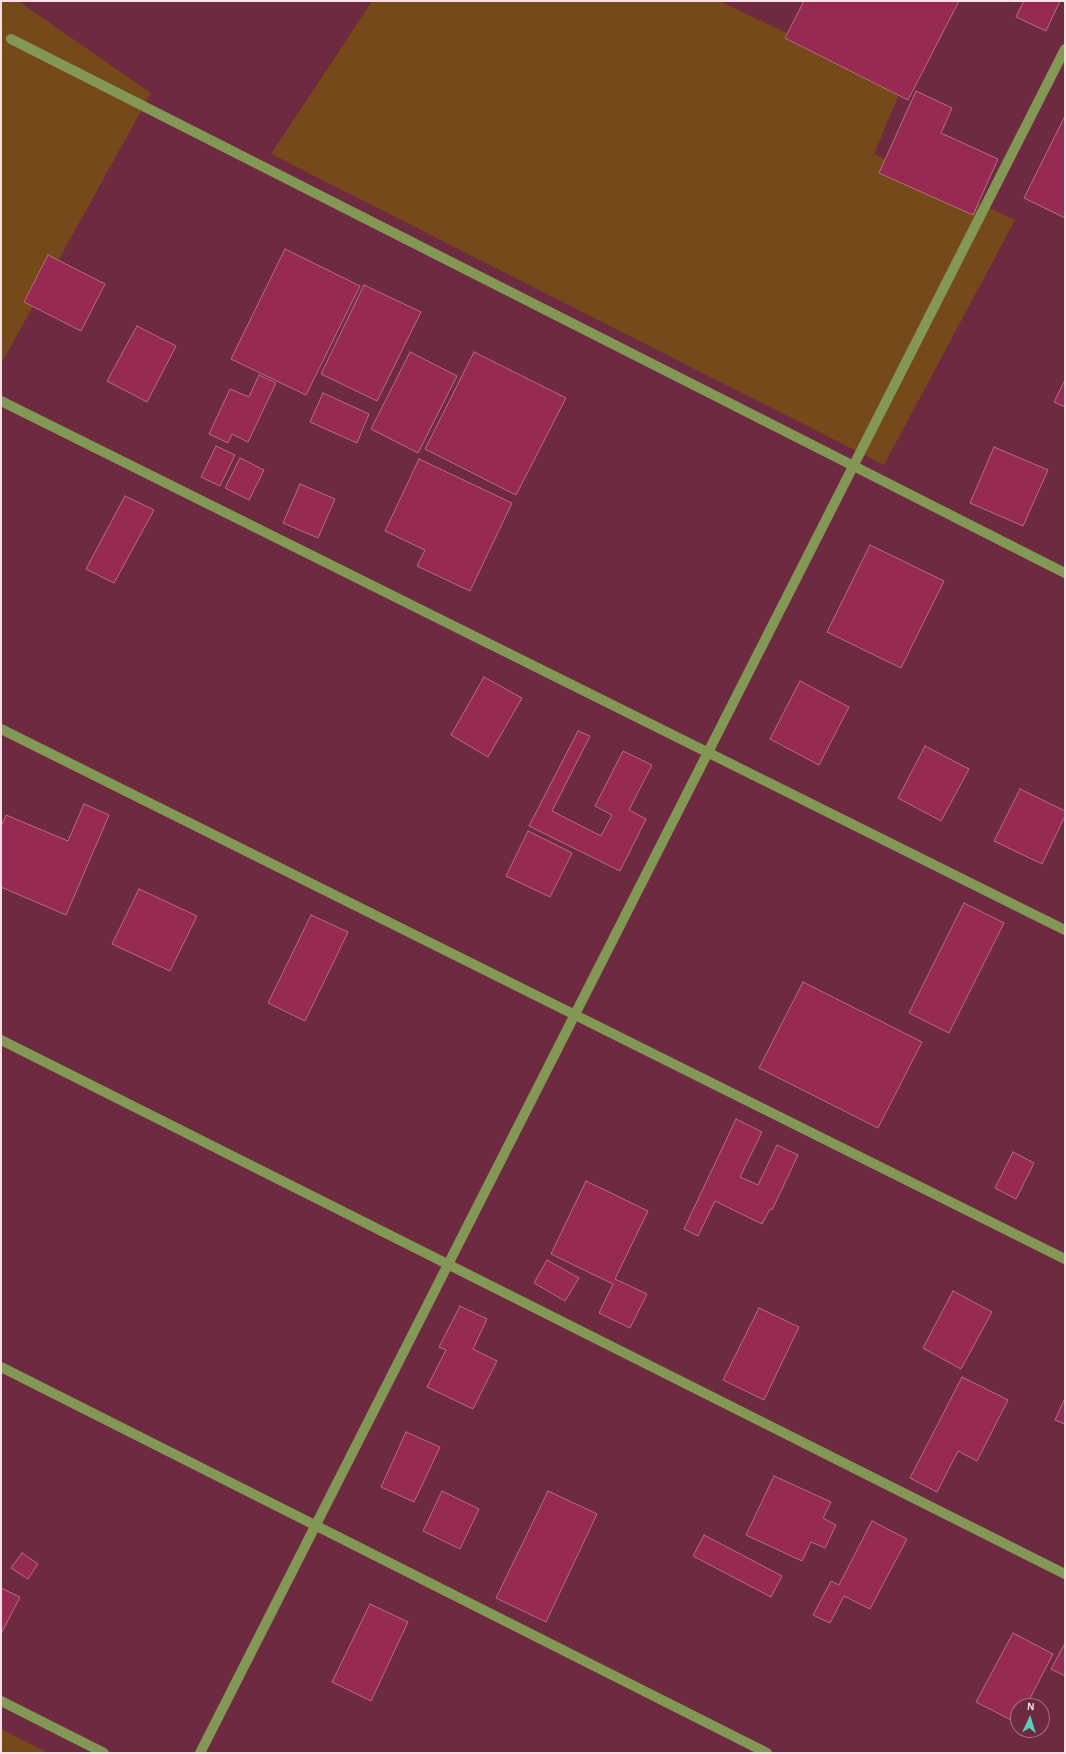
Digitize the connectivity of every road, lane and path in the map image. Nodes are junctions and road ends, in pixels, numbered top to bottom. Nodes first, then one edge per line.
1 (11, 39) dead end
2 (1065, 49) edge
3 (1, 401) edge
4 (854, 466) junction
5 (1065, 573) edge
6 (1, 729) edge
7 (708, 752) junction
8 (1065, 930) edge
9 (575, 1015) junction
10 (1, 1040) edge
11 (1065, 1259) edge
12 (448, 1264) junction
13 (1, 1367) edge
14 (315, 1525) junction
15 (1065, 1574) edge
16 (1, 1701) edge
17 (104, 1753) edge
18 (200, 1753) edge
19 (767, 1753) edge

1 - 4 street
2 - 4 street
3 - 7 street
4 - 5 street
4 - 7 street
6 - 9 street
7 - 8 street
7 - 9 street
9 - 11 street
9 - 12 street
10 - 12 street
12 - 14 street
12 - 15 street
13 - 14 street
14 - 18 street
14 - 19 street
16 - 17 street

